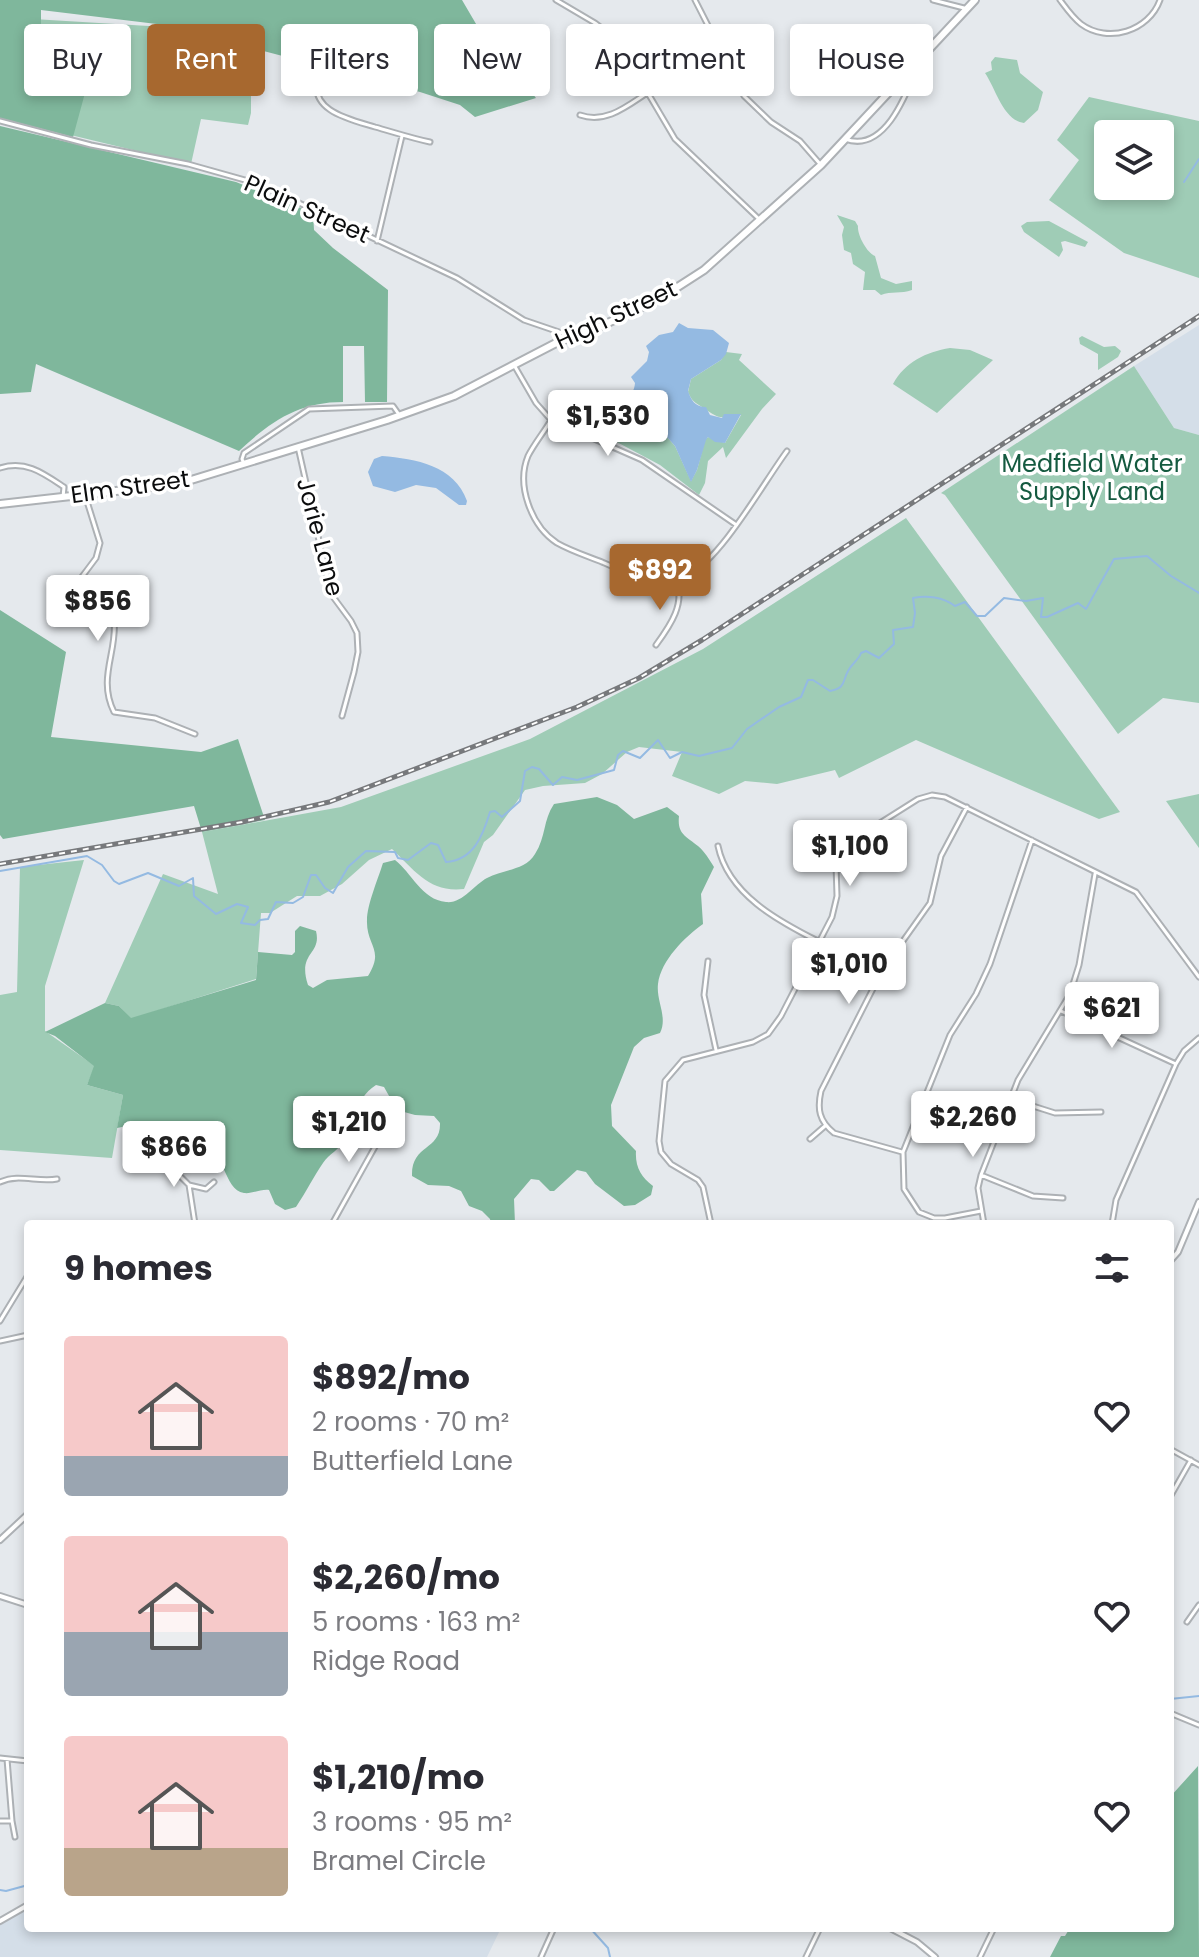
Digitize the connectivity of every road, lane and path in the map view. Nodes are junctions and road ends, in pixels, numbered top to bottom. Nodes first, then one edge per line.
1 (556, 0) edge
2 (571, 0) edge
3 (695, 0) edge
4 (933, 0) edge
5 (975, 0) edge
6 (1060, 0) edge
7 (1160, 0) edge
8 (568, 7) junction
9 (965, 9) junction
10 (594, 24) edge
11 (933, 44) edge
12 (319, 96) edge
13 (642, 96) edge
14 (649, 96) edge
15 (885, 96) edge
16 (905, 96) edge
17 (580, 115) dead end
18 (0, 121) edge
19 (402, 136) junction
20 (845, 139) junction
21 (430, 142) dead end
22 (821, 165) junction
23 (759, 219) junction
24 (377, 241) junction
25 (551, 329) junction
26 (567, 338) junction
27 (558, 342) junction
28 (514, 365) junction
29 (400, 416) junction
30 (551, 420) junction
31 (298, 447) junction
32 (787, 451) dead end
33 (258, 459) joint
34 (244, 464) junction
35 (0, 468) edge
36 (64, 487) junction
37 (82, 496) junction
38 (63, 497) junction
39 (0, 504) edge
40 (735, 524) junction
41 (675, 578) junction
42 (656, 645) dead end
43 (342, 716) dead end
44 (195, 734) dead end
45 (967, 807) junction
46 (1032, 840) junction
47 (718, 846) dead end
48 (1095, 874) junction
49 (818, 941) junction
50 (708, 961) dead end
51 (1199, 977) edge
52 (1061, 1011) junction
53 (1199, 1038) edge
54 (716, 1050) junction
55 (1176, 1064) junction
56 (1011, 1099) junction
57 (1101, 1112) dead end
58 (396, 1126) dead end
59 (825, 1126) junction
60 (810, 1139) dead end
61 (167, 1150) dead end
62 (903, 1152) junction
63 (981, 1175) junction
64 (57, 1179) dead end
65 (0, 1182) edge
66 (214, 1182) dead end
67 (189, 1185) junction
68 (1063, 1198) dead end
69 (1199, 1202) edge
70 (981, 1211) junction
71 (194, 1220) edge
72 (334, 1220) edge
73 (710, 1220) edge
74 (983, 1220) edge
75 (1113, 1220) edge
76 (1174, 1256) edge
77 (24, 1282) edge
78 (0, 1321) edge
79 (24, 1336) edge
80 (0, 1341) edge
81 (1174, 1451) edge
82 (1191, 1460) junction
83 (1199, 1465) edge
84 (1174, 1490) edge
85 (24, 1518) edge
86 (0, 1539) edge
87 (0, 1596) edge
88 (24, 1604) edge
89 (1199, 1605) edge
90 (1187, 1622) dead end
91 (1174, 1715) edge
92 (1199, 1725) edge
93 (0, 1758) edge
94 (7, 1759) junction
95 (24, 1761) edge
96 (0, 1821) edge
97 (12, 1821) junction
98 (15, 1837) dead end
99 (24, 1907) edge
100 (0, 1921) edge
101 (552, 1932) edge
102 (818, 1932) edge
103 (898, 1932) edge
104 (992, 1932) edge
105 (541, 1957) edge
106 (806, 1957) edge
107 (935, 1957) edge
108 (980, 1957) edge

1 - 8 street
2 - 8 street
3 - 22 street
4 - 9 street
5 - 9 main road, High Street
6 - 7 street
8 - 10 street
9 - 11 main road, High Street
12 - 19 street
13 - 17 street
14 - 23 street
15 - 20 main road, High Street
16 - 20 street
18 - 24 street, Plain Street
19 - 21 street
19 - 24 street
20 - 22 main road, High Street
22 - 23 main road, High Street
23 - 26 main road, High Street
24 - 25 street, Plain Street
25 - 26 street, Plain Street
25 - 27 street
26 - 27 main road, High Street
27 - 28 main road, High Street
28 - 29 main road, High Street
28 - 30 street
29 - 31 main road, High Street
29 - 34 street
30 - 40 street
30 - 41 street
31 - 33 main road, High Street
31 - 43 street, Jorie Lane
32 - 40 street
33 - 34 main road, Elm Street
34 - 37 main road, Elm Street
35 - 36 street
36 - 37 street
36 - 38 street
37 - 38 main road, Elm Street
37 - 44 street
38 - 39 main road, Elm Street
40 - 41 street
41 - 42 street
45 - 46 street
45 - 49 street
45 - 59 street
46 - 48 street
46 - 62 street
47 - 49 street
48 - 51 street
48 - 52 street
49 - 54 street
50 - 54 street
52 - 55 street
52 - 56 street
53 - 55 street
54 - 73 street
55 - 75 street
56 - 57 street
56 - 63 street
58 - 72 street
59 - 60 street
59 - 62 street
61 - 67 street
62 - 70 street
63 - 68 street
63 - 70 street
64 - 65 street
66 - 67 street
67 - 71 street
69 - 76 street
70 - 74 street
77 - 78 street
79 - 80 street
81 - 82 street
82 - 83 street
82 - 84 street
85 - 86 street
87 - 88 street
89 - 90 street
91 - 92 street
93 - 94 street
94 - 95 street
94 - 97 street
96 - 97 street
97 - 98 street
99 - 100 street
101 - 105 street
102 - 106 street
103 - 107 street
104 - 108 street

